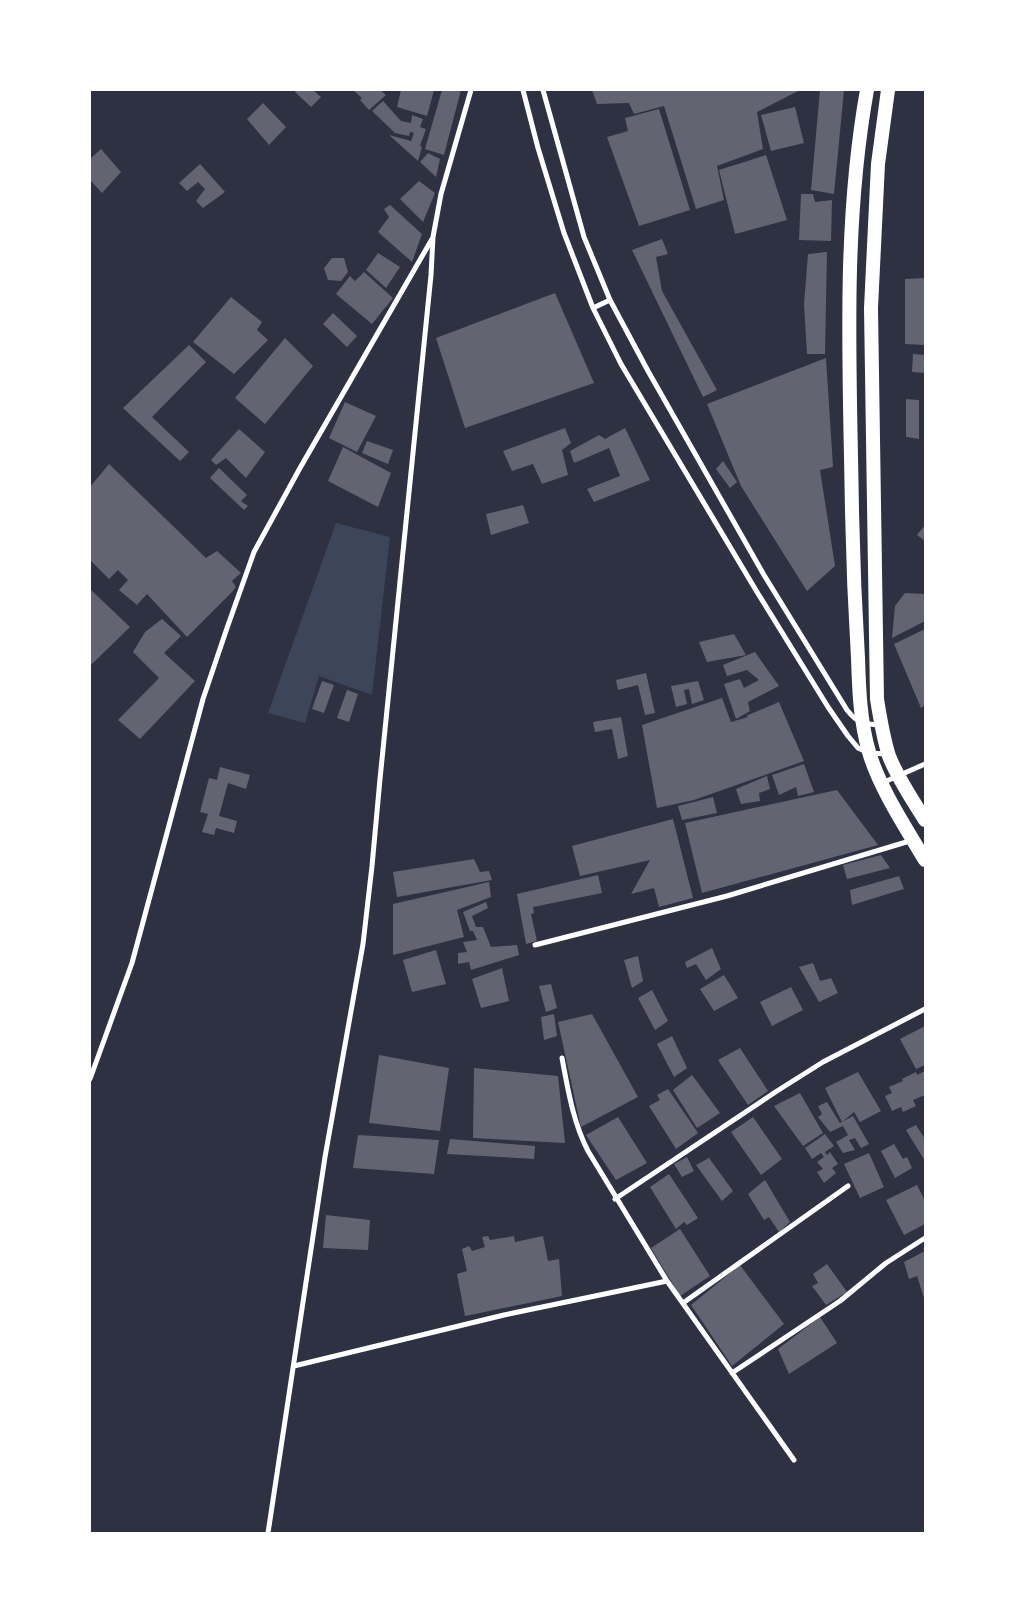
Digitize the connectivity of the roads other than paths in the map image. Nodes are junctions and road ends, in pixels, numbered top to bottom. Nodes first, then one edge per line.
1 (471, 90) edge
2 (523, 90) edge
3 (543, 90) edge
4 (867, 90) edge
5 (888, 90) edge
6 (434, 237) junction
7 (610, 300) junction
8 (593, 308) junction
9 (863, 724) junction
10 (881, 725) junction
11 (869, 753) junction
12 (889, 754) junction
13 (925, 764) edge
14 (898, 776) junction
15 (881, 783) junction
16 (925, 820) edge
17 (913, 840) junction
18 (925, 860) edge
19 (535, 945) dead end
20 (925, 1009) edge
21 (562, 1058) dead end
22 (90, 1079) edge
23 (848, 1186) dead end
24 (616, 1199) junction
25 (925, 1238) edge
26 (668, 1282) junction
27 (683, 1303) junction
28 (294, 1366) junction
29 (732, 1373) junction
30 (794, 1460) dead end
31 (268, 1533) edge

1 - 6 street
2 - 8 street
3 - 7 street
4 - 9 highway
5 - 10 highway
6 - 22 street
6 - 28 street
7 - 8 street
7 - 9 street
8 - 11 street
9 - 10 street
9 - 11 highway
10 - 12 highway
11 - 12 street
11 - 15 highway
12 - 14 highway
13 - 14 street
14 - 15 street
14 - 16 highway
15 - 17 highway
17 - 18 highway
17 - 19 street
20 - 24 street
21 - 24 street
23 - 27 street
24 - 26 street
25 - 29 street
26 - 27 street
26 - 28 street
27 - 29 street
28 - 31 street
29 - 30 street

